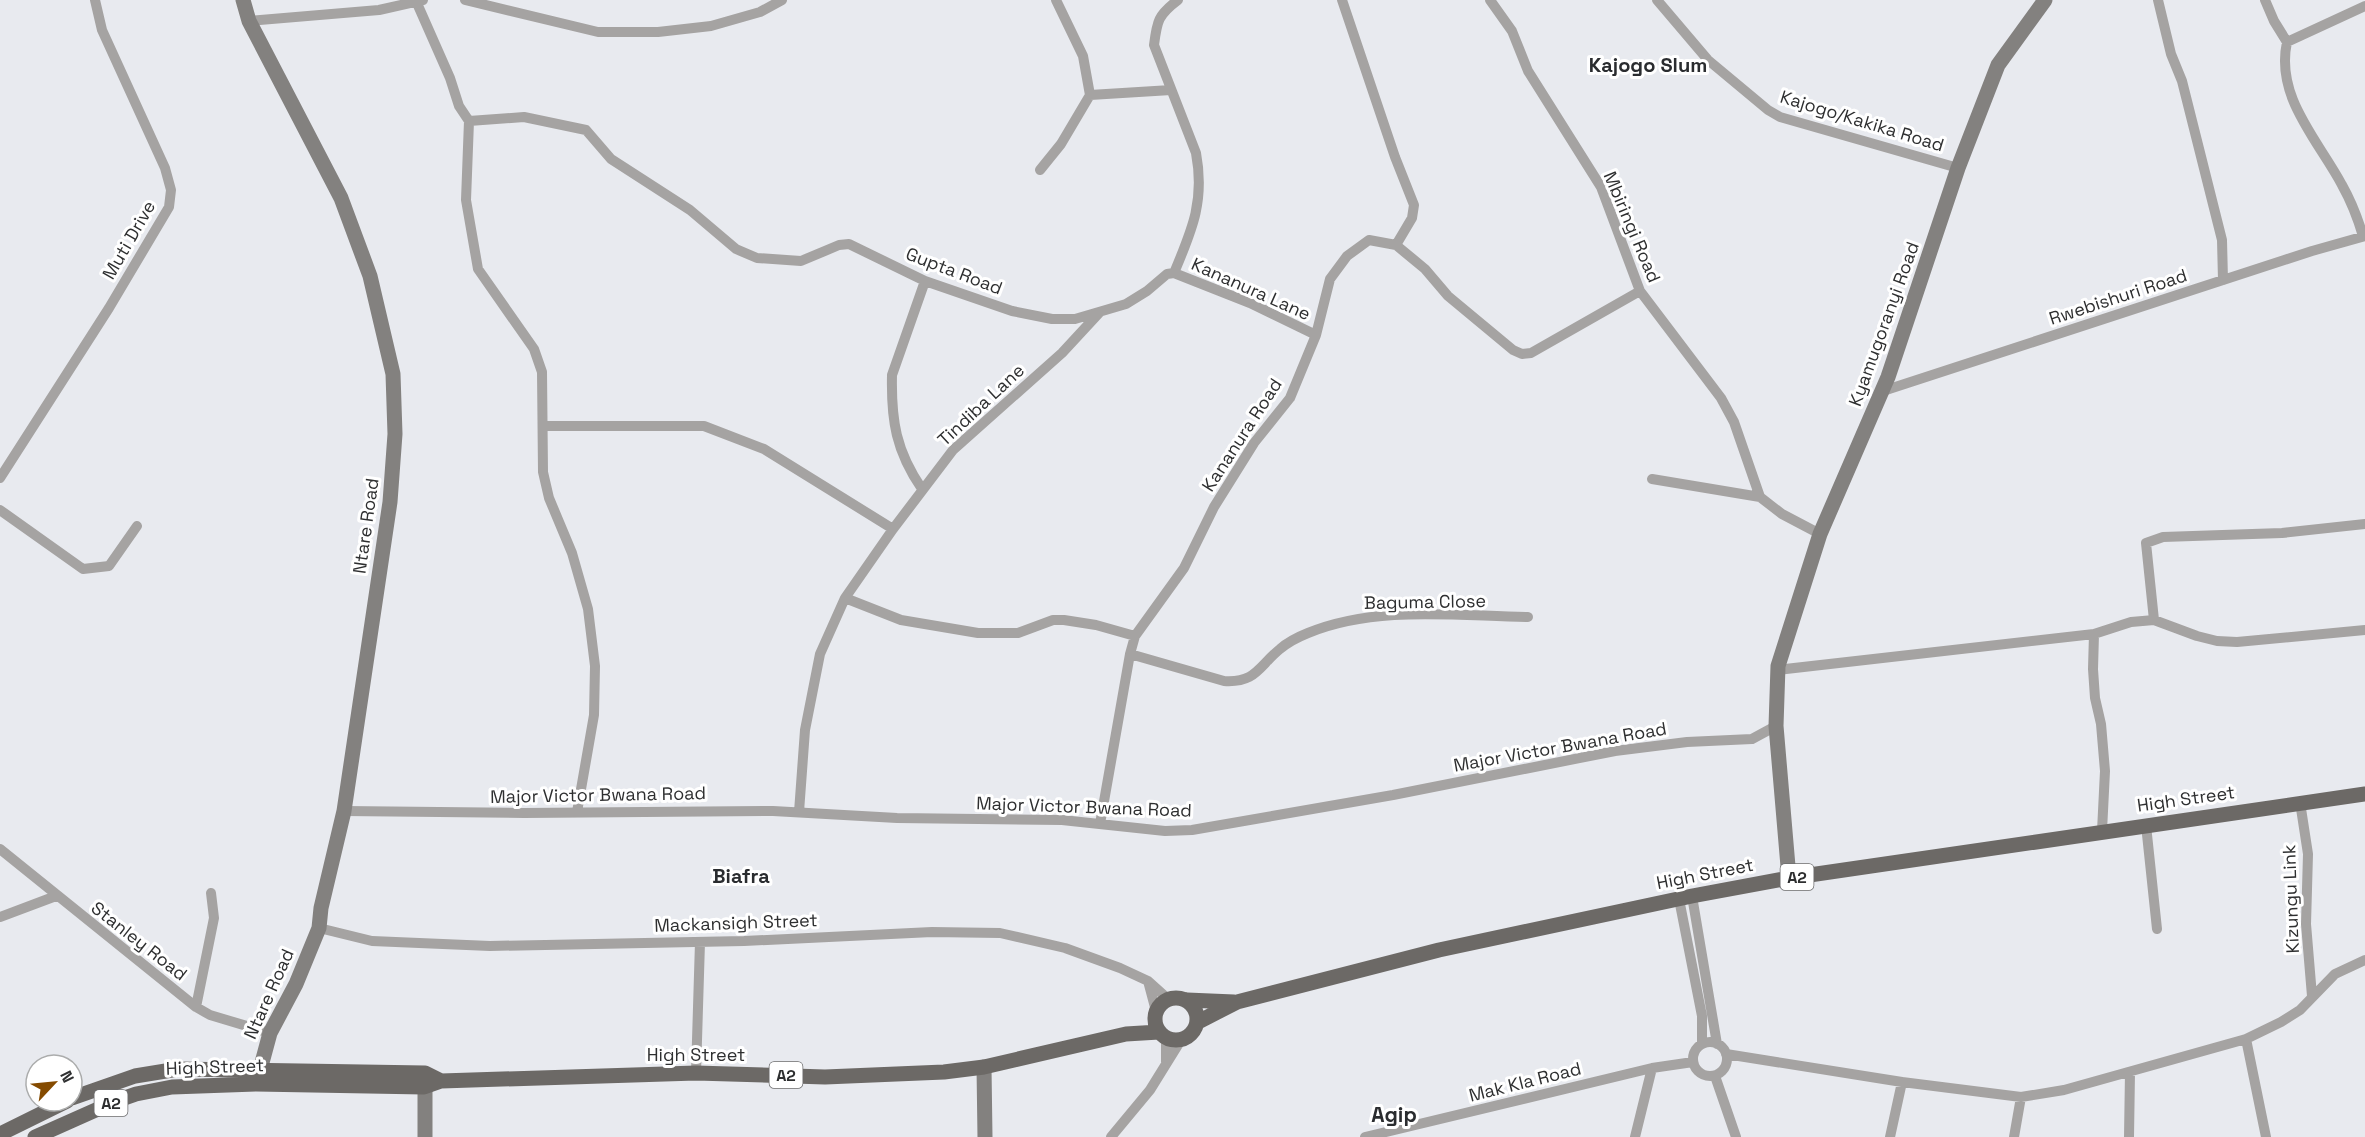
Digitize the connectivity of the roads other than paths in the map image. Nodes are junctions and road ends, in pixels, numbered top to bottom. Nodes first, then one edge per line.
1 (95, 0) edge
2 (243, 0) edge
3 (465, 0) edge
4 (782, 0) edge
5 (1056, 0) edge
6 (1178, 0) edge
7 (1342, 0) edge
8 (1490, 0) edge
9 (1657, 0) edge
10 (2045, 0) edge
11 (2158, 0) edge
12 (2265, 0) edge
13 (419, 1) edge
14 (2365, 6) edge
15 (249, 21) junction
16 (2287, 42) junction
17 (1171, 90) junction
18 (1090, 95) junction
19 (469, 121) junction
20 (1958, 168) junction
21 (1040, 170) dead end
22 (2364, 236) edge
23 (1396, 245) junction
24 (1174, 273) junction
25 (2223, 280) junction
26 (925, 281) junction
27 (1640, 291) junction
28 (1099, 313) junction
29 (1316, 335) junction
30 (1883, 391) junction
31 (543, 426) junction
32 (0, 478) edge
33 (1652, 479) dead end
34 (922, 489) junction
35 (1760, 497) junction
36 (0, 510) edge
37 (2365, 524) edge
38 (137, 526) dead end
39 (893, 528) junction
40 (1820, 534) junction
41 (845, 598) junction
42 (1528, 617) dead end
43 (2154, 621) junction
44 (2365, 630) edge
45 (2094, 634) junction
46 (1135, 636) junction
47 (1130, 654) junction
48 (1777, 670) junction
49 (1776, 726) junction
50 (2365, 794) edge
51 (2300, 802) junction
52 (344, 811) junction
53 (577, 812) junction
54 (800, 812) junction
55 (1100, 824) junction
56 (2146, 825) junction
57 (2102, 831) junction
58 (0, 849) edge
59 (1789, 878) junction
60 (211, 893) dead end
61 (56, 896) junction
62 (1685, 897) junction
63 (0, 917) edge
64 (319, 928) junction
65 (2157, 929) dead end
66 (700, 942) junction
67 (2365, 960) edge
68 (1148, 981) junction
69 (2312, 996) junction
70 (1168, 999) junction
71 (1187, 1000) junction
72 (1237, 1002) junction
73 (196, 1007) junction
74 (1156, 1013) junction
75 (1198, 1022) junction
76 (270, 1033) junction
77 (1126, 1034) junction
78 (1169, 1037) junction
79 (2246, 1039) junction
80 (1701, 1044) junction
81 (1717, 1044) junction
82 (1726, 1054) junction
83 (1693, 1062) junction
84 (984, 1067) junction
85 (1652, 1068) junction
86 (192, 1069) junction
87 (260, 1070) junction
88 (2130, 1072) junction
89 (696, 1073) junction
90 (1715, 1076) junction
91 (425, 1080) junction
92 (1902, 1082) junction
93 (192, 1086) junction
94 (84, 1094) edge
95 (2021, 1097) junction
96 (43, 1113) edge
97 (0, 1134) edge
98 (34, 1137) edge
99 (425, 1137) edge
100 (985, 1137) edge
101 (1111, 1137) edge
102 (1365, 1137) edge
103 (1635, 1137) edge
104 (1736, 1137) edge
105 (1890, 1137) edge
106 (2014, 1137) edge
107 (2129, 1137) edge
108 (2266, 1137) edge

1 - 32 street, Muti Drive
2 - 15 main road, Ntare Road
3 - 4 street
5 - 18 street
6 - 17 street
7 - 23 street
8 - 27 street, Mbiringi Road
9 - 20 street, Kajogo/Kakika Road
10 - 20 main road, Kyamugoranyi Road
11 - 25 street
12 - 16 street
13 - 15 street
13 - 19 street
14 - 16 street
15 - 52 main road, Ntare Road
16 - 22 street
17 - 18 street
17 - 24 street
18 - 21 street
19 - 26 street, Gupta Road
19 - 31 street
20 - 30 main road, Kyamugoranyi Road
22 - 25 street, Rwebishuri Road
23 - 27 street
23 - 29 street, Kananura Road
24 - 28 street, Gupta Road
24 - 29 street, Kananura Lane
25 - 30 street, Rwebishuri Road
26 - 28 street, Gupta Road
26 - 34 street
27 - 35 street, Mbiringi Road
28 - 34 street, Tindiba Lane
29 - 46 street, Kananura Road
30 - 40 main road, Kyamugoranyi Road
31 - 39 street
31 - 53 street
33 - 35 street
34 - 39 street, Tindiba Lane
35 - 40 street
36 - 38 street
37 - 43 street
39 - 41 street, Tindiba Lane
40 - 48 main road, Kyamugoranyi Road
41 - 46 street
41 - 54 street, Tindiba Lane
42 - 47 street, Baguma Close
43 - 44 street
43 - 45 street
45 - 48 street
45 - 57 street
46 - 47 street, Kananura Road
47 - 55 street, Kananura Road
48 - 49 main road, Kyamugoranyi Road
49 - 55 street, Major Victor Bwana Road
49 - 59 main road, Kyamugoranyi Road
50 - 51 main road, High Street / A2
51 - 56 main road, High Street / A2
51 - 69 street, Kizungu Link
52 - 53 street, Major Victor Bwana Road
52 - 64 main road, Ntare Road
53 - 54 street, Major Victor Bwana Road
54 - 55 street, Major Victor Bwana Road
56 - 57 main road, High Street / A2
56 - 65 street
57 - 59 main road, High Street / A2
58 - 61 street, Stanley Road
59 - 62 main road, High Street / A2
60 - 73 street
61 - 63 street
61 - 73 street, Stanley Road
62 - 72 main road, High Street / A2
62 - 80 street
62 - 81 street
64 - 66 street, Mackansigh Street
64 - 76 main road, Ntare Road
66 - 68 street, Mackansigh Street
66 - 89 street
67 - 69 street
68 - 70 street, Mackansigh Street
68 - 74 street
69 - 79 street
70 - 71 main road, A2
70 - 74 main road, A2
71 - 72 main road, High Street / A2
71 - 75 main road
72 - 75 main road, High Street / A2
73 - 76 street, Stanley Road
74 - 77 main road, High Street / A2
74 - 78 main road
75 - 78 main road, A2
76 - 87 main road, Ntare Road
77 - 78 main road, High Street / A2
77 - 84 main road, High Street / A2
78 - 101 street
79 - 88 street
79 - 108 street
80 - 81 street
80 - 83 street
81 - 82 street
82 - 90 street
82 - 92 street
83 - 85 street, Mak Kla Road
83 - 90 street
84 - 89 main road, High Street / A2
84 - 100 main road
85 - 102 street, Mak Kla Road
85 - 103 street
86 - 87 main road, High Street / A2
86 - 93 main road
86 - 94 main road, High Street / A2
87 - 91 main road, High Street / A2
88 - 95 street
88 - 107 street
89 - 91 main road, High Street / A2
90 - 104 street
91 - 93 main road, High Street / A2
91 - 99 main road
92 - 95 street
92 - 105 street
93 - 98 main road, High Street / A2
95 - 106 street
96 - 97 main road

